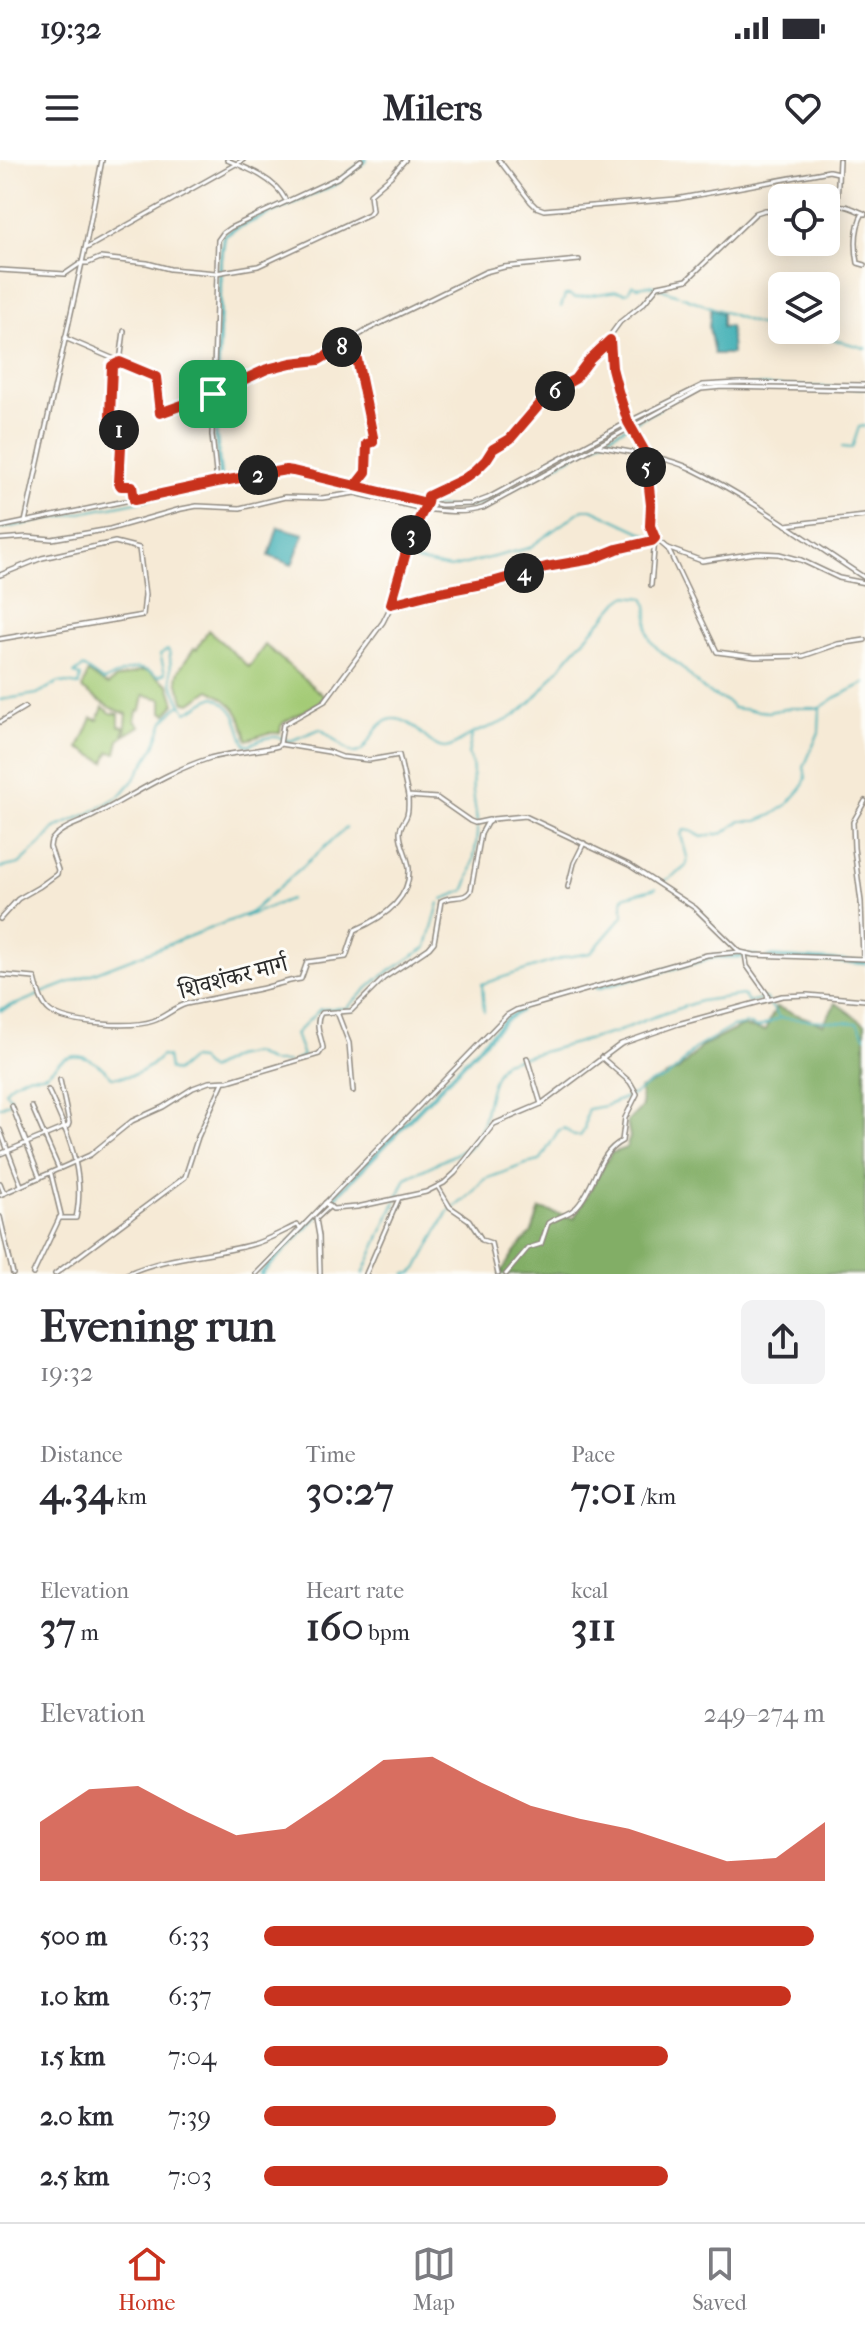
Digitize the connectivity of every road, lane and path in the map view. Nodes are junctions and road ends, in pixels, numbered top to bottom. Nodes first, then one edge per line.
1 (102, 160) edge
2 (227, 160) edge
3 (243, 160) edge
4 (361, 160) edge
5 (405, 160) edge
6 (499, 160) edge
7 (839, 160) edge
8 (236, 164) junction
9 (838, 173) junction
10 (838, 184) edge
11 (286, 201) junction
12 (840, 206) edge
13 (768, 210) edge
14 (864, 214) edge
15 (85, 249) junction
16 (579, 260) dead end
17 (81, 263) junction
18 (865, 265) edge
19 (0, 270) edge
20 (216, 273) junction
21 (124, 331) dead end
22 (65, 338) junction
23 (353, 340) junction
24 (610, 340) junction
25 (120, 362) junction
26 (865, 388) edge
27 (213, 394) junction
28 (628, 422) junction
29 (632, 427) junction
30 (597, 446) junction
31 (645, 455) junction
32 (217, 482) junction
33 (355, 486) junction
34 (134, 500) junction
35 (424, 507) junction
36 (865, 516) edge
37 (25, 522) junction
38 (786, 525) junction
39 (0, 527) edge
40 (655, 538) junction
41 (0, 539) edge
42 (666, 548) junction
43 (0, 575) edge
44 (865, 580) edge
45 (651, 585) dead end
46 (391, 604) junction
47 (0, 639) edge
48 (865, 640) edge
49 (25, 707) dead end
50 (0, 722) edge
51 (281, 742) junction
52 (408, 796) junction
53 (865, 801) edge
54 (493, 819) junction
55 (584, 843) junction
56 (568, 887) dead end
57 (0, 919) edge
58 (743, 955) junction
59 (864, 959) edge
60 (0, 975) edge
61 (768, 1000) junction
62 (865, 1000) edge
63 (337, 1012) junction
64 (601, 1057) junction
65 (527, 1058) dead end
66 (60, 1080) dead end
67 (223, 1082) junction
68 (48, 1090) dead end
69 (353, 1091) dead end
70 (541, 1104) junction
71 (12, 1106) dead end
72 (32, 1107) dead end
73 (64, 1128) junction
74 (0, 1130) edge
75 (45, 1134) junction
76 (26, 1142) junction
77 (8, 1150) junction
78 (0, 1154) edge
79 (77, 1162) junction
80 (59, 1169) junction
81 (51, 1174) junction
82 (40, 1178) junction
83 (0, 1183) edge
84 (21, 1185) junction
85 (438, 1186) junction
86 (2, 1194) edge
87 (397, 1198) junction
88 (328, 1205) junction
89 (0, 1217) edge
90 (59, 1218) junction
91 (301, 1228) junction
92 (13, 1274) edge
93 (33, 1274) edge
94 (55, 1274) edge
95 (127, 1274) edge
96 (256, 1274) edge
97 (320, 1274) edge
98 (366, 1274) edge
99 (498, 1274) edge
100 (506, 1274) edge

1 - 15 street
2 - 8 street
3 - 8 street
4 - 11 street
5 - 20 street
6 - 9 street
7 - 9 street
8 - 11 street
8 - 15 street
9 - 10 street
11 - 20 street
12 - 14 street
13 - 24 street
14 - 18 street
15 - 17 street
16 - 23 street
17 - 19 street
17 - 20 street
17 - 22 street
20 - 27 street
21 - 25 street
22 - 25 street
22 - 37 street
23 - 27 street
23 - 33 street
24 - 28 street
24 - 35 street
25 - 27 street
25 - 34 street
26 - 28 street
26 - 29 street
27 - 32 street
28 - 29 street
28 - 35 street
29 - 30 street
29 - 31 street
30 - 31 street
30 - 35 street
31 - 38 street
31 - 40 street
32 - 33 street
32 - 34 street
33 - 35 street
34 - 37 street
35 - 41 street
35 - 46 street
36 - 38 street
37 - 39 street
38 - 44 street
40 - 42 street
40 - 45 street
40 - 46 street
42 - 44 street
42 - 48 street
43 - 47 street
46 - 51 street
49 - 50 street
51 - 52 street
51 - 57 street
52 - 54 street
52 - 60 street, शिवशंकर मार्ग
53 - 59 street
54 - 55 street
54 - 63 street
55 - 56 street
55 - 58 street
58 - 59 street
58 - 61 street
58 - 88 street
61 - 62 street
61 - 64 street
63 - 67 street
63 - 69 street
64 - 70 street
64 - 100 street
65 - 70 street
66 - 73 street
67 - 79 street
67 - 94 street
68 - 73 street
70 - 85 street
71 - 76 street
72 - 75 street
73 - 75 street
73 - 79 street
74 - 77 street
75 - 76 street
75 - 80 street
76 - 77 street
76 - 82 street
77 - 78 street
77 - 84 street
79 - 80 street
79 - 90 street
80 - 81 street
81 - 82 street
81 - 90 street
82 - 84 street
83 - 86 street
84 - 86 street
85 - 87 street
85 - 99 street
87 - 88 street
87 - 98 street
88 - 91 street
88 - 97 street
89 - 92 street
90 - 93 street
91 - 95 street
91 - 96 street

